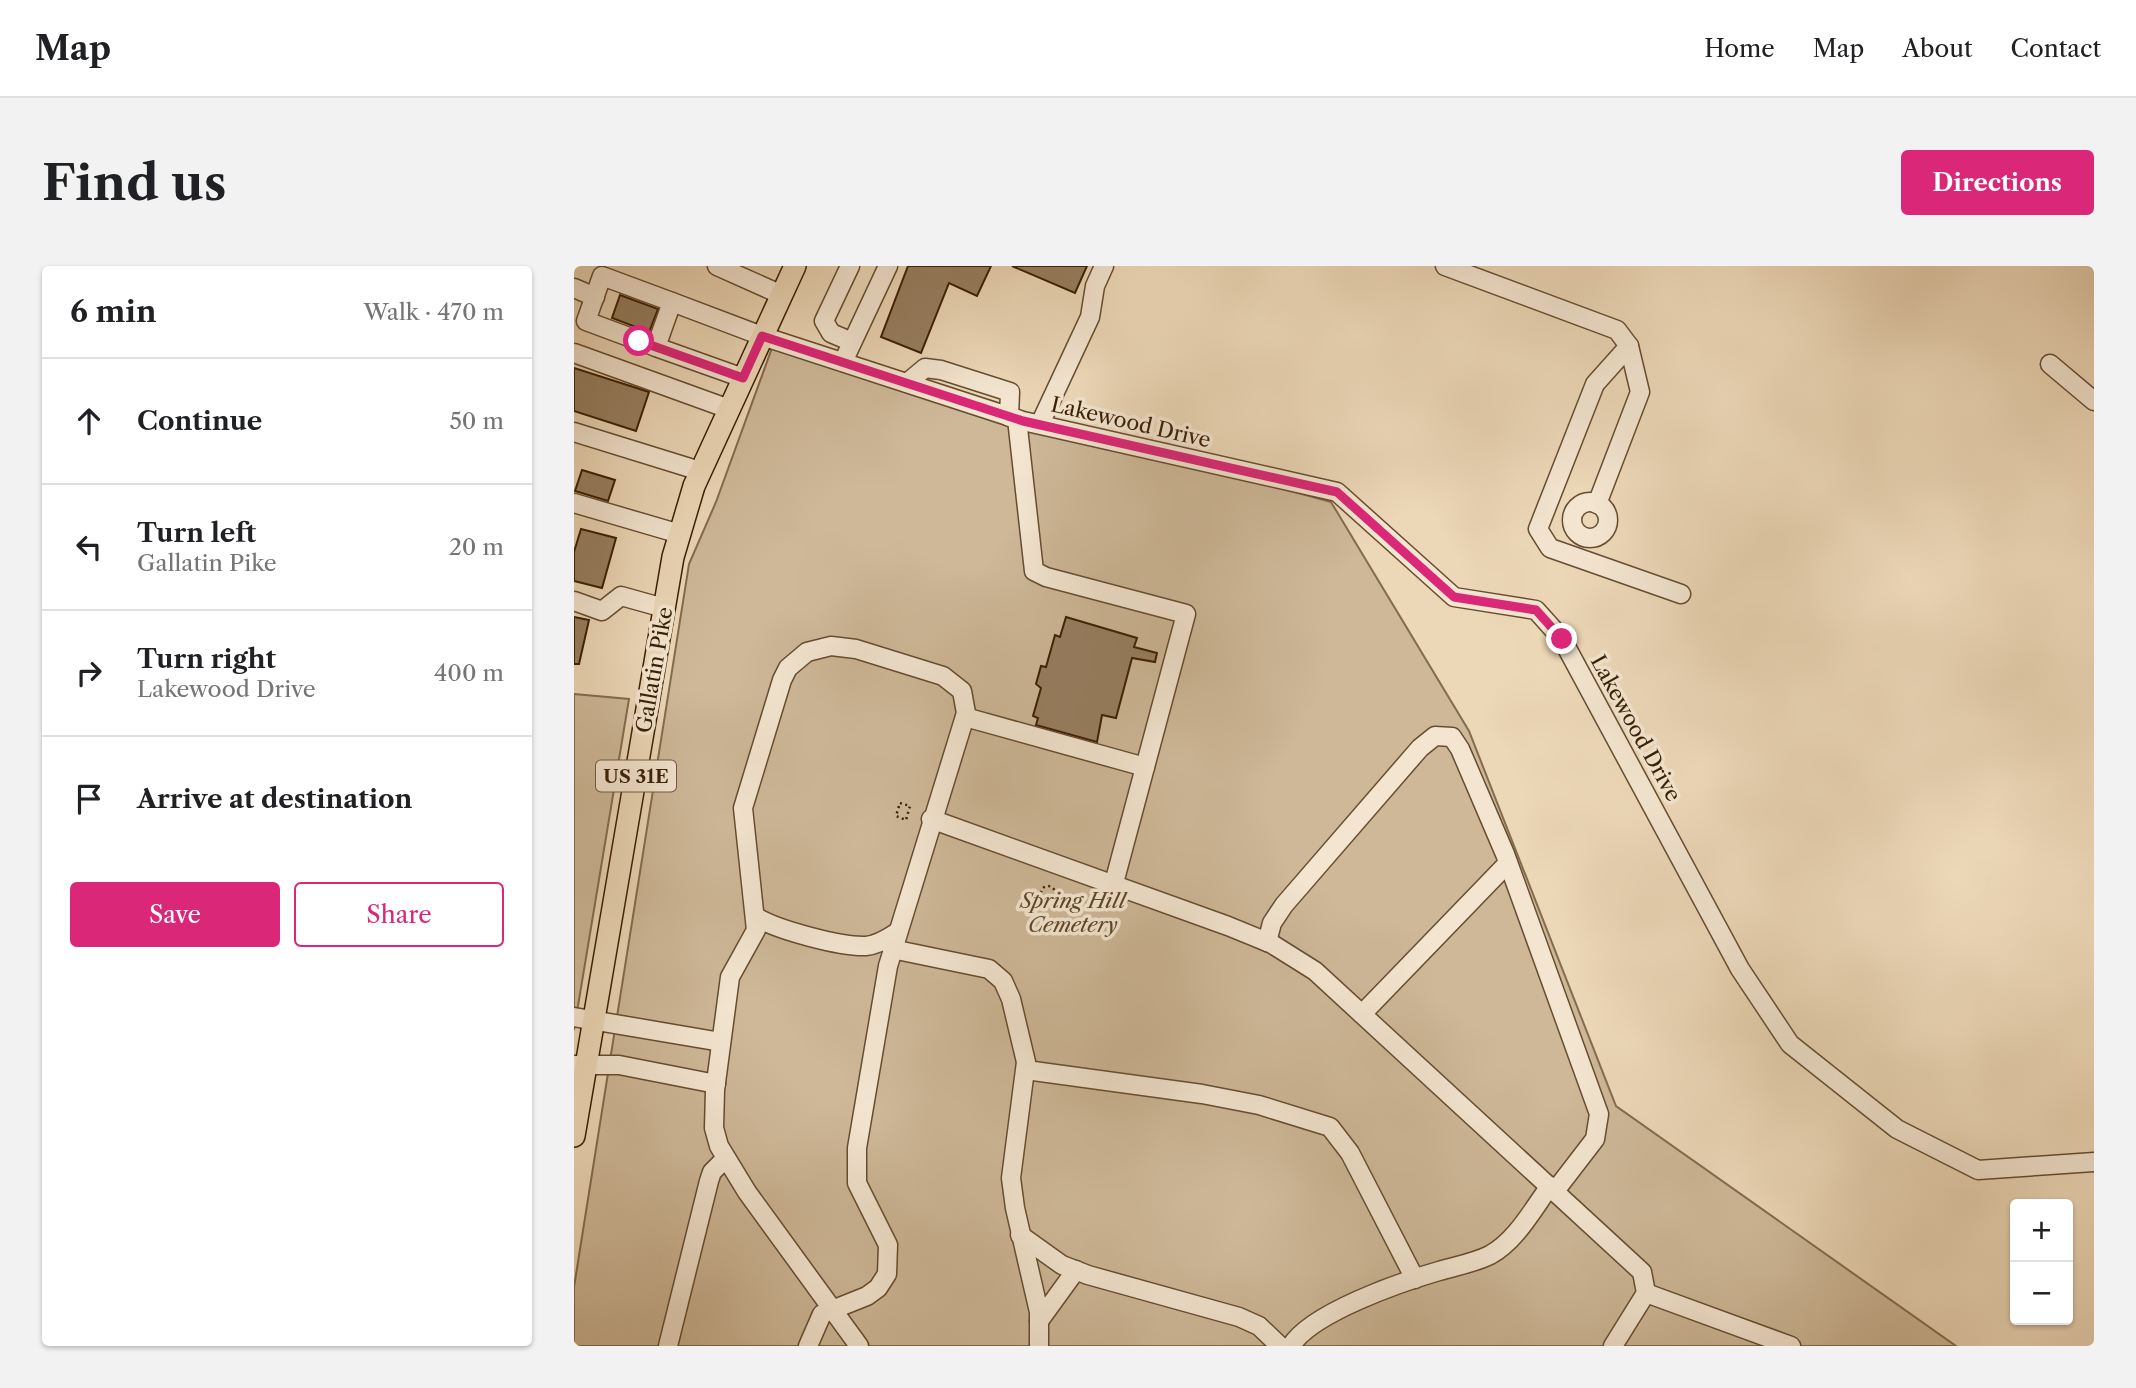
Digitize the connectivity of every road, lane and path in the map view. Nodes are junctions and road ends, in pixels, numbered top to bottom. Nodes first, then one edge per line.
1 (717, 266) edge
2 (796, 266) edge
3 (850, 266) edge
4 (888, 266) edge
5 (1104, 266) edge
6 (1445, 266) edge
7 (574, 288) edge
8 (782, 295) junction
9 (595, 297) junction
10 (672, 302) junction
11 (762, 336) junction
12 (852, 342) junction
13 (1629, 346) junction
14 (656, 347) junction
15 (574, 353) edge
16 (843, 362) junction
17 (2050, 364) dead end
18 (743, 378) junction
19 (2094, 401) edge
20 (729, 409) junction
21 (1013, 418) junction
22 (1040, 424) junction
23 (574, 432) edge
24 (700, 471) junction
25 (574, 503) edge
26 (1597, 504) junction
27 (680, 534) junction
28 (1582, 537) junction
29 (1578, 558) junction
30 (1681, 594) dead end
31 (574, 601) edge
32 (664, 608) junction
33 (965, 717) junction
34 (1145, 767) junction
35 (910, 806) joint
36 (931, 819) junction
37 (1508, 863) junction
38 (1114, 883) junction
39 (756, 917) junction
40 (894, 941) junction
41 (1267, 942) junction
42 (1362, 1014) junction
43 (584, 1019) edge
44 (721, 1042) junction
45 (580, 1067) edge
46 (1026, 1070) junction
47 (716, 1084) junction
48 (574, 1136) edge
49 (726, 1158) junction
50 (2094, 1162) edge
51 (1553, 1188) junction
52 (1020, 1235) junction
53 (1076, 1270) junction
54 (1415, 1279) junction
55 (1646, 1293) junction
56 (830, 1309) junction
57 (1039, 1321) junction
58 (668, 1346) edge
59 (808, 1346) edge
60 (859, 1346) edge
61 (1039, 1346) edge
62 (1280, 1346) edge
63 (1291, 1346) edge
64 (1613, 1346) edge
65 (1791, 1346) edge

1 - 8 street
2 - 8 main road, Gallatin Pike / US 31E
3 - 12 street
4 - 12 street
5 - 22 street
6 - 13 street
7 - 9 street
8 - 11 main road, Gallatin Pike / US 31E
9 - 10 street, Lakewood Drive
9 - 14 street
10 - 11 street, Lakewood Drive
10 - 14 street
11 - 16 street, Lakewood Drive
11 - 18 main road, Gallatin Pike / US 31E
12 - 16 street
13 - 26 street
13 - 29 street
14 - 18 street
15 - 20 street
16 - 21 street, Lakewood Drive
17 - 19 street
18 - 20 main road, Gallatin Pike / US 31E
20 - 24 main road, Gallatin Pike / US 31E
21 - 22 street, Lakewood Drive
21 - 34 street
22 - 50 street, Lakewood Drive
23 - 24 street
24 - 27 main road, Gallatin Pike / US 31E
25 - 27 street
26 - 28 street
26 - 28 street
27 - 32 main road, Gallatin Pike / US 31E
28 - 29 street
29 - 30 street
31 - 32 street
32 - 43 main road, Gallatin Pike / US 31E
33 - 34 street
33 - 36 street
33 - 39 street
34 - 38 street
35 - 35 path
36 - 38 street
36 - 40 street
37 - 41 street
37 - 42 street
37 - 51 street
38 - 41 street
39 - 40 street
39 - 44 street
40 - 46 street
40 - 56 street
41 - 42 street
42 - 51 street
43 - 44 street
43 - 45 main road, Gallatin Pike / US 31E
44 - 47 street
45 - 47 street
45 - 48 main road, Gallatin Pike / US 31E
46 - 52 street
46 - 54 street
47 - 49 street
49 - 56 street
49 - 58 street
51 - 54 street
51 - 55 street
52 - 53 street
52 - 57 street
53 - 57 street
53 - 62 street
54 - 63 street
55 - 64 street
55 - 65 street
56 - 59 street
56 - 60 street
57 - 61 street

